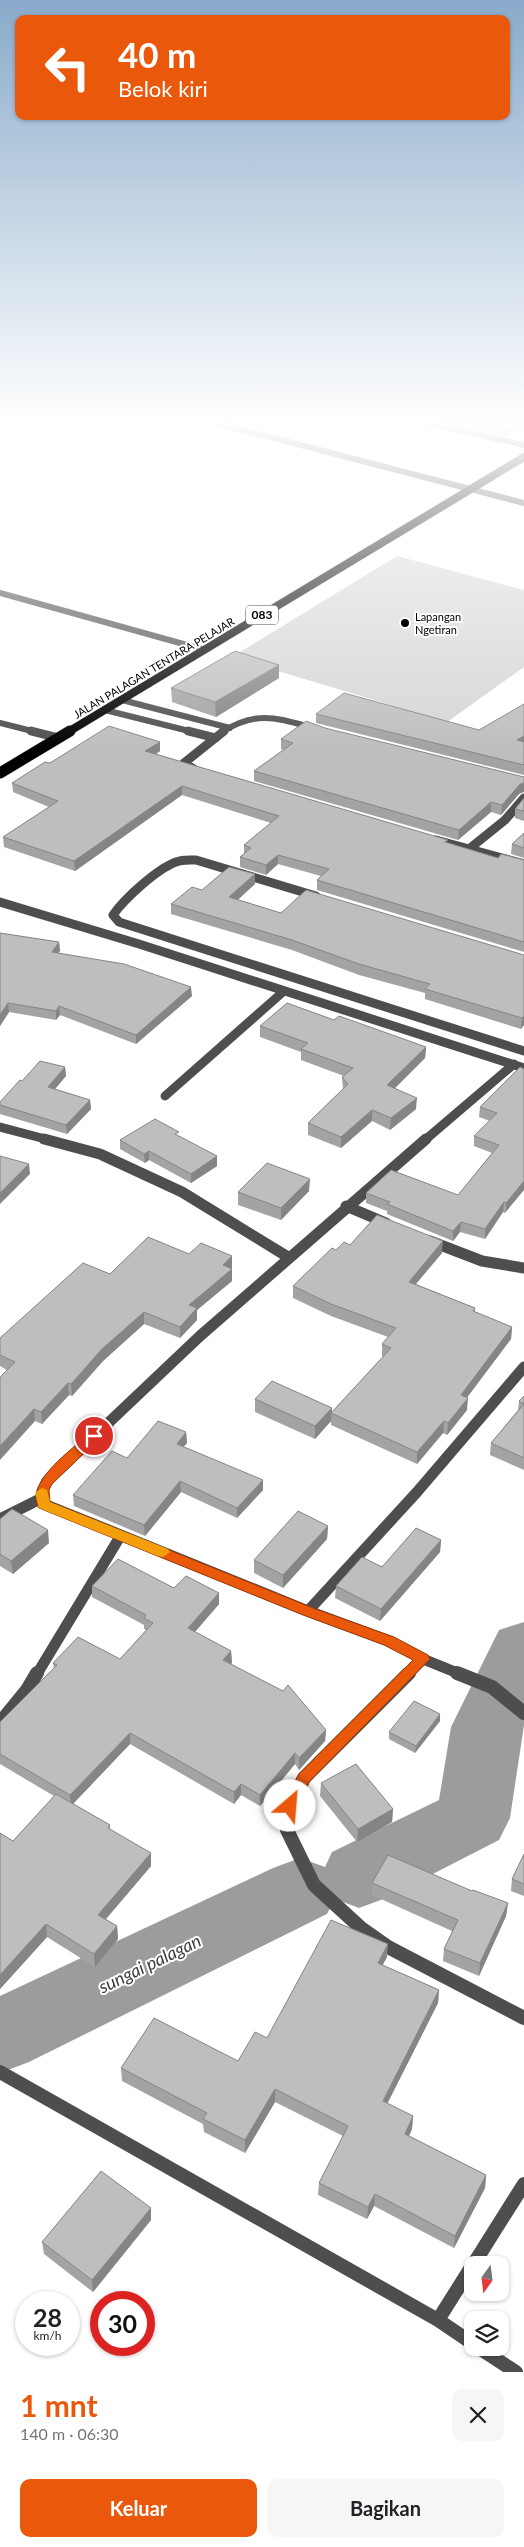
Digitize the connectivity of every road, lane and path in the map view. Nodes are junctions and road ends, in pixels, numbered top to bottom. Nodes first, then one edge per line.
1 (403, 531) edge
2 (0, 593) edge
3 (206, 650) junction
4 (122, 700) junction
5 (105, 710) junction
6 (0, 722) edge
7 (230, 728) junction
8 (324, 731) edge
9 (59, 738) junction
10 (216, 738) junction
11 (200, 770) edge
12 (0, 773) edge
13 (524, 798) edge
14 (431, 838) edge
15 (469, 849) junction
16 (524, 864) edge
17 (327, 900) edge
18 (0, 902) edge
19 (252, 964) junction
20 (239, 976) junction
21 (284, 991) junction
22 (524, 1051) edge
23 (519, 1066) edge
24 (165, 1096) dead end
25 (0, 1127) edge
26 (346, 1206) junction
27 (398, 1228) edge
28 (416, 1236) edge
29 (288, 1257) junction
30 (524, 1268) edge
31 (524, 1367) edge
32 (42, 1498) junction
33 (0, 1520) edge
34 (121, 1535) junction
35 (308, 1612) junction
36 (423, 1659) junction
37 (524, 1713) edge
38 (0, 1723) edge
39 (524, 2018) edge
40 (0, 2072) edge
41 (524, 2184) edge
42 (479, 2256) edge
43 (464, 2279) edge
44 (438, 2320) junction
45 (464, 2338) edge
46 (491, 2356) edge
47 (516, 2372) edge

1 - 3 main road, JALAN PALAGAN TENTARA PELAJAR / 083
2 - 3 street
3 - 4 main road, JALAN PALAGAN TENTARA PELAJAR / 083
4 - 5 main road, JALAN PALAGAN TENTARA PELAJAR / 083
4 - 7 street
5 - 9 main road, JALAN PALAGAN TENTARA PELAJAR / 083
5 - 10 street
6 - 9 street
7 - 8 street
7 - 10 street
9 - 12 main road, JALAN PALAGAN TENTARA PELAJAR / 083
10 - 11 street
13 - 15 street
14 - 15 street
15 - 16 street
17 - 19 street
18 - 20 street
19 - 20 street
19 - 22 street
20 - 21 street
21 - 23 street
21 - 24 street
23 - 26 street
25 - 29 street
26 - 27 street
26 - 29 street
28 - 30 street
29 - 32 street
31 - 35 street
32 - 33 street
32 - 34 street
34 - 35 street
34 - 38 street
35 - 36 street
36 - 37 street
36 - 39 street
40 - 44 street
41 - 42 street
43 - 44 street
44 - 45 street
46 - 47 street

